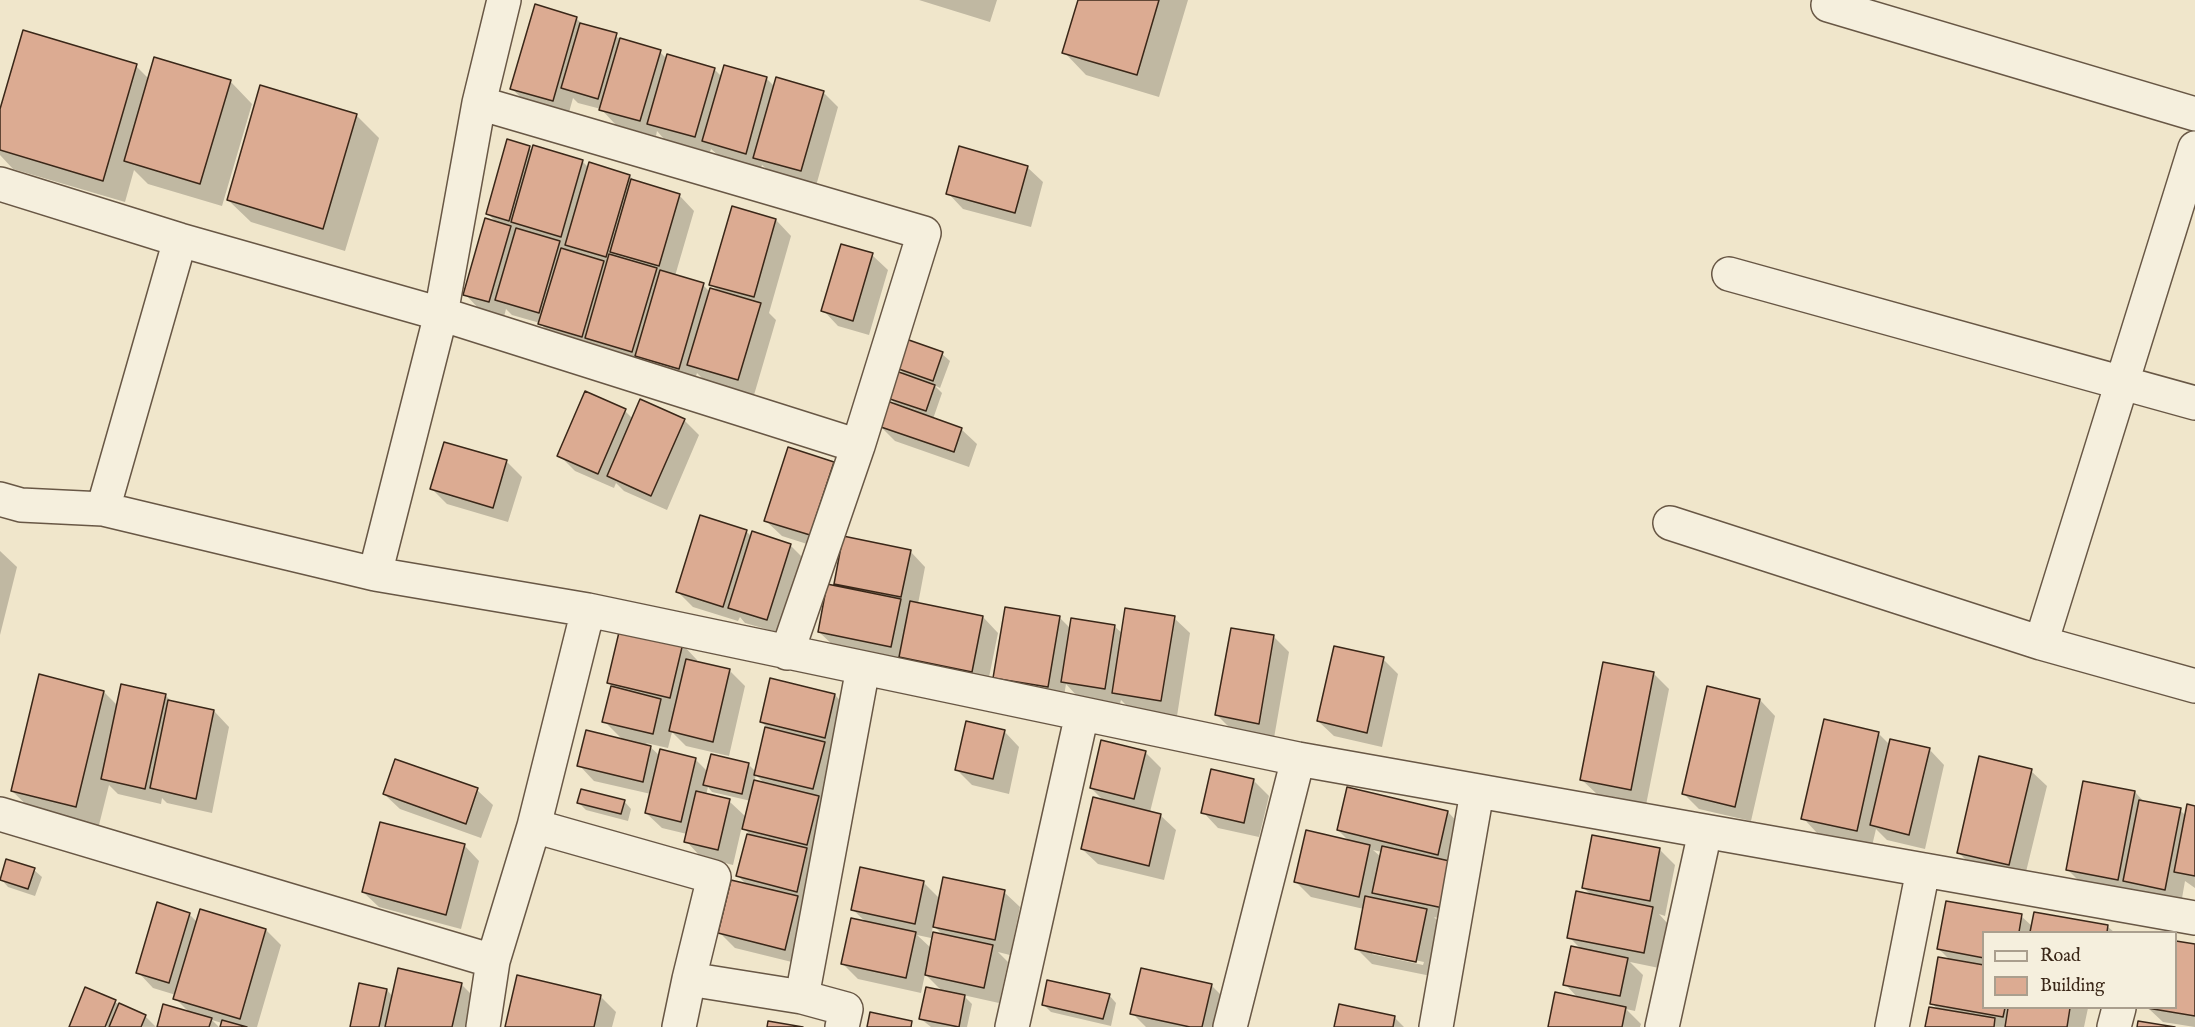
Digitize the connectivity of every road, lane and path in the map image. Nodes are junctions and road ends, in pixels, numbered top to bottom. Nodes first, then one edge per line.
1 (504, 0) edge
2 (1828, 5) dead end
3 (479, 103) junction
4 (2195, 114) edge
5 (2195, 148) edge
6 (0, 184) edge
7 (180, 240) junction
8 (1729, 274) dead end
9 (441, 314) junction
10 (2121, 381) junction
11 (2195, 403) edge
12 (858, 446) junction
13 (0, 499) edge
14 (103, 509) junction
15 (1670, 524) dead end
16 (375, 574) junction
17 (588, 610) junction
18 (2041, 643) junction
19 (787, 653) junction
20 (863, 668) junction
21 (2195, 686) edge
22 (1082, 714) junction
23 (1298, 759) junction
24 (1477, 792) junction
25 (0, 814) edge
26 (534, 826) junction
27 (1705, 832) junction
28 (1923, 870) junction
29 (2195, 918) edge
30 (2141, 921) edge
31 (493, 961) junction
32 (689, 979) junction
33 (802, 997) junction
34 (2119, 1009) edge
35 (483, 1027) edge
36 (679, 1027) edge
37 (842, 1027) edge
38 (1012, 1027) edge
39 (1230, 1027) edge
40 (1436, 1027) edge
41 (1662, 1027) edge
42 (1892, 1027) edge
43 (2114, 1027) edge

1 - 3 street
2 - 4 street
3 - 9 street
3 - 12 street
5 - 10 street
6 - 7 street
7 - 9 street
7 - 14 street
8 - 10 street
9 - 12 street
9 - 16 street
10 - 11 street
10 - 18 street
12 - 19 street
13 - 14 street
14 - 16 street
15 - 18 street
16 - 17 street
17 - 19 street
17 - 26 street
18 - 21 street
19 - 20 street
20 - 22 street
20 - 33 street
22 - 23 street
22 - 38 street
23 - 24 street
23 - 39 street
24 - 27 street
24 - 40 street
25 - 31 street
26 - 31 street
26 - 32 street
27 - 28 street
27 - 41 street
28 - 30 street
28 - 42 street
29 - 30 street
31 - 35 street
32 - 33 street
32 - 36 street
33 - 37 street
34 - 43 street

